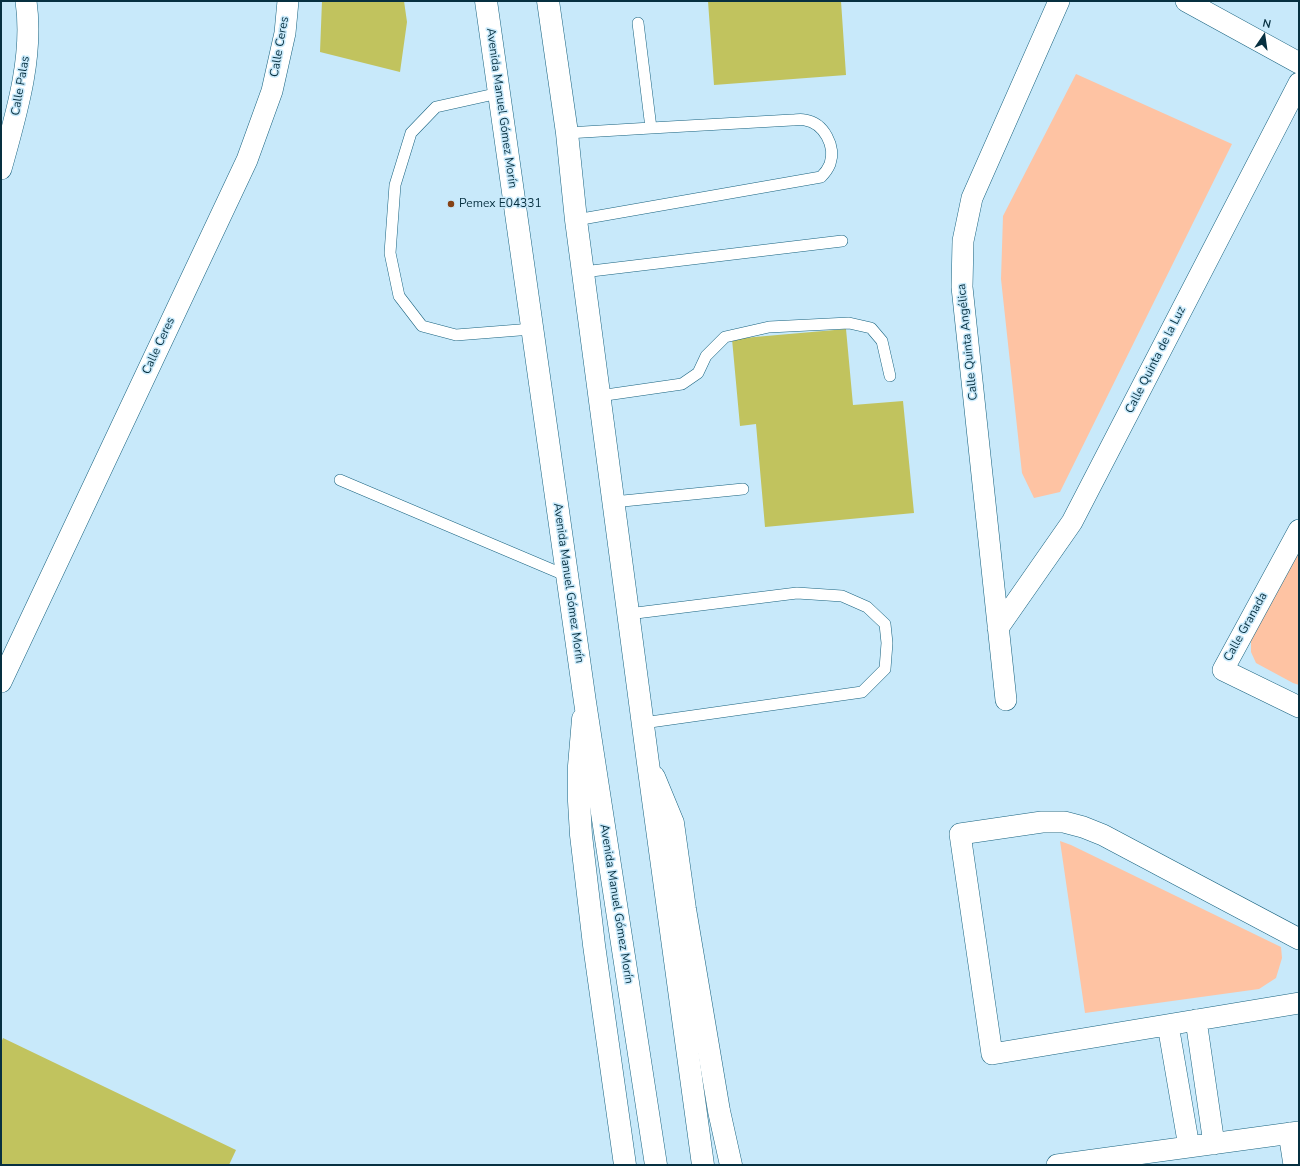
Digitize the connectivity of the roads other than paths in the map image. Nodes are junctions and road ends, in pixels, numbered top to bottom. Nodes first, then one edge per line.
1 (26, 1) edge
2 (288, 1) edge
3 (486, 1) edge
4 (548, 1) edge
5 (1059, 1) edge
6 (1186, 1) edge
7 (638, 23) dead end
8 (1299, 63) edge
9 (1299, 84) edge
10 (499, 92) junction
11 (651, 128) junction
12 (567, 133) junction
13 (1, 169) edge
14 (576, 220) junction
15 (842, 241) dead end
16 (583, 272) junction
17 (532, 329) junction
18 (890, 376) dead end
19 (599, 396) junction
20 (340, 480) dead end
21 (743, 489) dead end
22 (613, 502) junction
23 (1299, 530) edge
24 (567, 576) junction
25 (628, 614) junction
26 (998, 628) junction
27 (1, 682) edge
28 (1006, 700) dead end
29 (585, 702) junction
30 (1299, 707) edge
31 (643, 724) junction
32 (648, 763) junction
33 (1299, 939) edge
34 (1299, 1003) edge
35 (1196, 1020) junction
36 (1168, 1024) junction
37 (1294, 1133) edge
38 (1214, 1144) junction
39 (1189, 1147) junction
40 (625, 1165) edge
41 (656, 1165) edge
42 (703, 1165) edge
43 (730, 1165) edge
44 (1056, 1165) edge
45 (1294, 1165) edge

1 - 13 street, Calle Palas
2 - 27 street, Calle Ceres
3 - 10 main road, Avenida Manuel Gómez Morín
4 - 12 main road
5 - 26 street, Calle Quinta Angélica
6 - 8 street
7 - 11 lane
9 - 26 street, Calle Quinta de la Luz
10 - 17 main road, Avenida Manuel Gómez Morín
10 - 17 lane
11 - 12 lane
11 - 14 lane
12 - 14 main road
14 - 16 main road
15 - 16 lane
16 - 19 main road
17 - 24 main road, Avenida Manuel Gómez Morín
18 - 19 lane
19 - 22 main road
20 - 24 lane
21 - 22 lane
22 - 25 main road
23 - 30 street, Calle Granada
24 - 29 main road, Avenida Manuel Gómez Morín
25 - 31 main road
25 - 31 lane
26 - 28 street, Calle Quinta Angélica
29 - 40 main road
29 - 41 main road, Avenida Manuel Gómez Morín
31 - 32 main road
32 - 42 main road
32 - 43 main road
33 - 36 street
34 - 35 street
35 - 36 street
35 - 38 street
36 - 39 street
37 - 38 street
37 - 45 street
38 - 39 street
39 - 44 street

